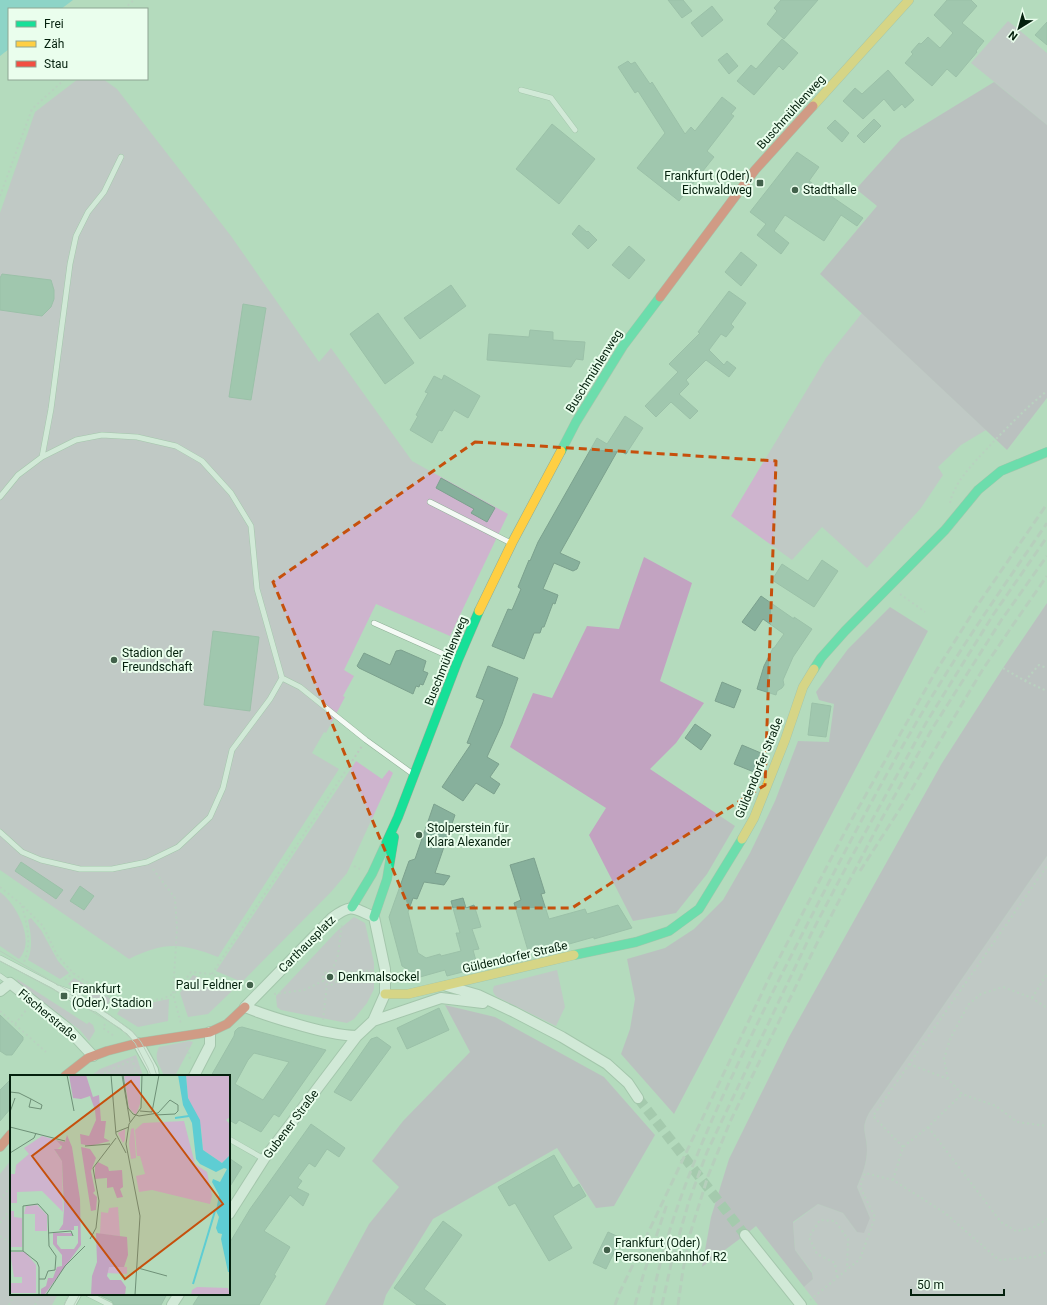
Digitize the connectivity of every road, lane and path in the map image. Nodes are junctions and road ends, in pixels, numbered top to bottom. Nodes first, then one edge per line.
1 (134, 0) edge
2 (905, 1) edge
3 (125, 8) edge
4 (64, 80) edge
5 (521, 90) dead end
6 (575, 130) dead end
7 (121, 157) dead end
8 (0, 196) edge
9 (1047, 391) edge
10 (1047, 452) edge
11 (42, 457) junction
12 (0, 497) edge
13 (430, 502) dead end
14 (949, 509) dead end
15 (512, 543) junction
16 (888, 587) junction
17 (925, 612) dead end
18 (374, 623) dead end
19 (458, 660) junction
20 (1003, 668) dead end
21 (1047, 668) edge
22 (282, 678) junction
23 (1026, 681) junction
24 (1047, 691) edge
25 (366, 740) junction
26 (414, 774) junction
27 (398, 817) junction
28 (0, 832) edge
29 (147, 862) junction
30 (1047, 866) edge
31 (1044, 870) junction
32 (1047, 872) edge
33 (0, 887) edge
34 (22, 905) junction
35 (348, 908) junction
36 (374, 917) junction
37 (0, 958) edge
38 (21, 968) junction
39 (385, 969) junction
40 (332, 971) junction
41 (73, 973) junction
42 (212, 974) junction
43 (336, 974) junction
44 (1047, 974) edge
45 (0, 976) edge
46 (323, 981) junction
47 (10, 983) junction
48 (62, 983) dead end
49 (327, 984) junction
50 (446, 986) junction
51 (242, 987) dead end
52 (0, 991) edge
53 (173, 994) junction
54 (257, 994) junction
55 (385, 994) junction
56 (118, 998) junction
57 (1032, 998) junction
58 (34, 1001) junction
59 (500, 1006) junction
60 (245, 1007) junction
61 (1047, 1008) edge
62 (0, 1011) edge
63 (111, 1012) dead end
64 (372, 1021) junction
65 (15, 1024) junction
66 (322, 1031) junction
67 (210, 1032) junction
68 (184, 1035) junction
69 (357, 1036) junction
70 (138, 1042) junction
71 (46, 1052) dead end
72 (93, 1056) junction
73 (132, 1060) dead end
74 (909, 1064) junction
75 (66, 1075) edge
76 (102, 1075) edge
77 (154, 1075) edge
78 (194, 1075) edge
79 (948, 1079) junction
80 (962, 1094) junction
81 (638, 1098) tunnel mouth
82 (928, 1126) junction
83 (1047, 1126) edge
84 (10, 1135) edge
85 (230, 1141) edge
86 (903, 1146) junction
87 (0, 1147) edge
88 (264, 1158) junction
89 (893, 1180) junction
90 (10, 1187) edge
91 (0, 1200) edge
92 (10, 1209) edge
93 (230, 1212) edge
94 (1047, 1219) edge
95 (0, 1223) edge
96 (745, 1235) tunnel mouth
97 (0, 1236) edge
98 (10, 1242) edge
99 (1047, 1252) edge
100 (847, 1269) junction
101 (837, 1278) junction
102 (14, 1295) edge
103 (40, 1295) edge
104 (75, 1295) edge
105 (90, 1295) edge
106 (178, 1295) edge
107 (804, 1304) edge
108 (9, 1305) edge
109 (35, 1305) edge
110 (70, 1305) edge
111 (110, 1305) edge
112 (172, 1305) edge

1 - 3 path
2 - 15 street, Buschmühlenweg
4 - 8 path
5 - 6 lane
7 - 11 lane
9 - 14 path
10 - 16 street, Güldendorfer Straße
11 - 12 lane
11 - 22 lane
13 - 15 lane
15 - 19 street, Buschmühlenweg
16 - 17 path
16 - 50 street, Güldendorfer Straße
18 - 19 lane
19 - 26 street, Buschmühlenweg
20 - 23 path
21 - 23 path
22 - 25 lane
22 - 29 lane
23 - 24 path
25 - 26 lane
25 - 42 path
26 - 27 street, Buschmühlenweg
27 - 35 street, Buschmühlenweg
27 - 36 street, Buschmühlenweg
28 - 29 lane
29 - 53 path
30 - 31 path
31 - 32 path
31 - 74 path
33 - 34 path
34 - 38 path
34 - 41 path
35 - 36 street
35 - 40 path
35 - 54 street, Carthausplatz
36 - 39 street
37 - 38 lane
38 - 70 lane
39 - 43 path
39 - 55 street
40 - 43 path
40 - 46 path
41 - 48 path
41 - 56 path
42 - 51 path
42 - 53 path
43 - 49 path
44 - 57 path
45 - 47 lane
46 - 49 path
46 - 54 path
47 - 52 street, Fischerstraße
47 - 58 street, Fischerstraße
49 - 66 path
50 - 55 street, Güldendorfer Straße
50 - 59 street
53 - 56 path
53 - 68 path
54 - 60 street, Carthausplatz
55 - 64 street
56 - 63 path
57 - 61 path
57 - 79 path
58 - 65 path
58 - 72 street, Fischerstraße
59 - 64 street
59 - 81 street
60 - 66 street
60 - 67 street, Carthausplatz
62 - 65 path
64 - 69 street
65 - 71 path
66 - 69 street
67 - 68 street, Carthausplatz
67 - 78 street
68 - 70 street, Carthausplatz
68 - 78 path
69 - 88 street, Gubener Straße
70 - 72 street, Carthausplatz
70 - 77 street
72 - 75 street, Carthausplatz
73 - 76 path
74 - 79 path
74 - 86 path
79 - 80 path
80 - 82 path
80 - 83 path
82 - 86 path
82 - 94 path
84 - 87 street
85 - 88 lane
86 - 89 path
88 - 93 street, Gubener Straße
89 - 99 path
89 - 100 path
90 - 91 path
92 - 95 path
96 - 107 street
97 - 98 path
100 - 101 path
100 - 101 path
101 - 107 path
102 - 108 path
103 - 109 path
104 - 110 street
105 - 111 lane
106 - 112 street

